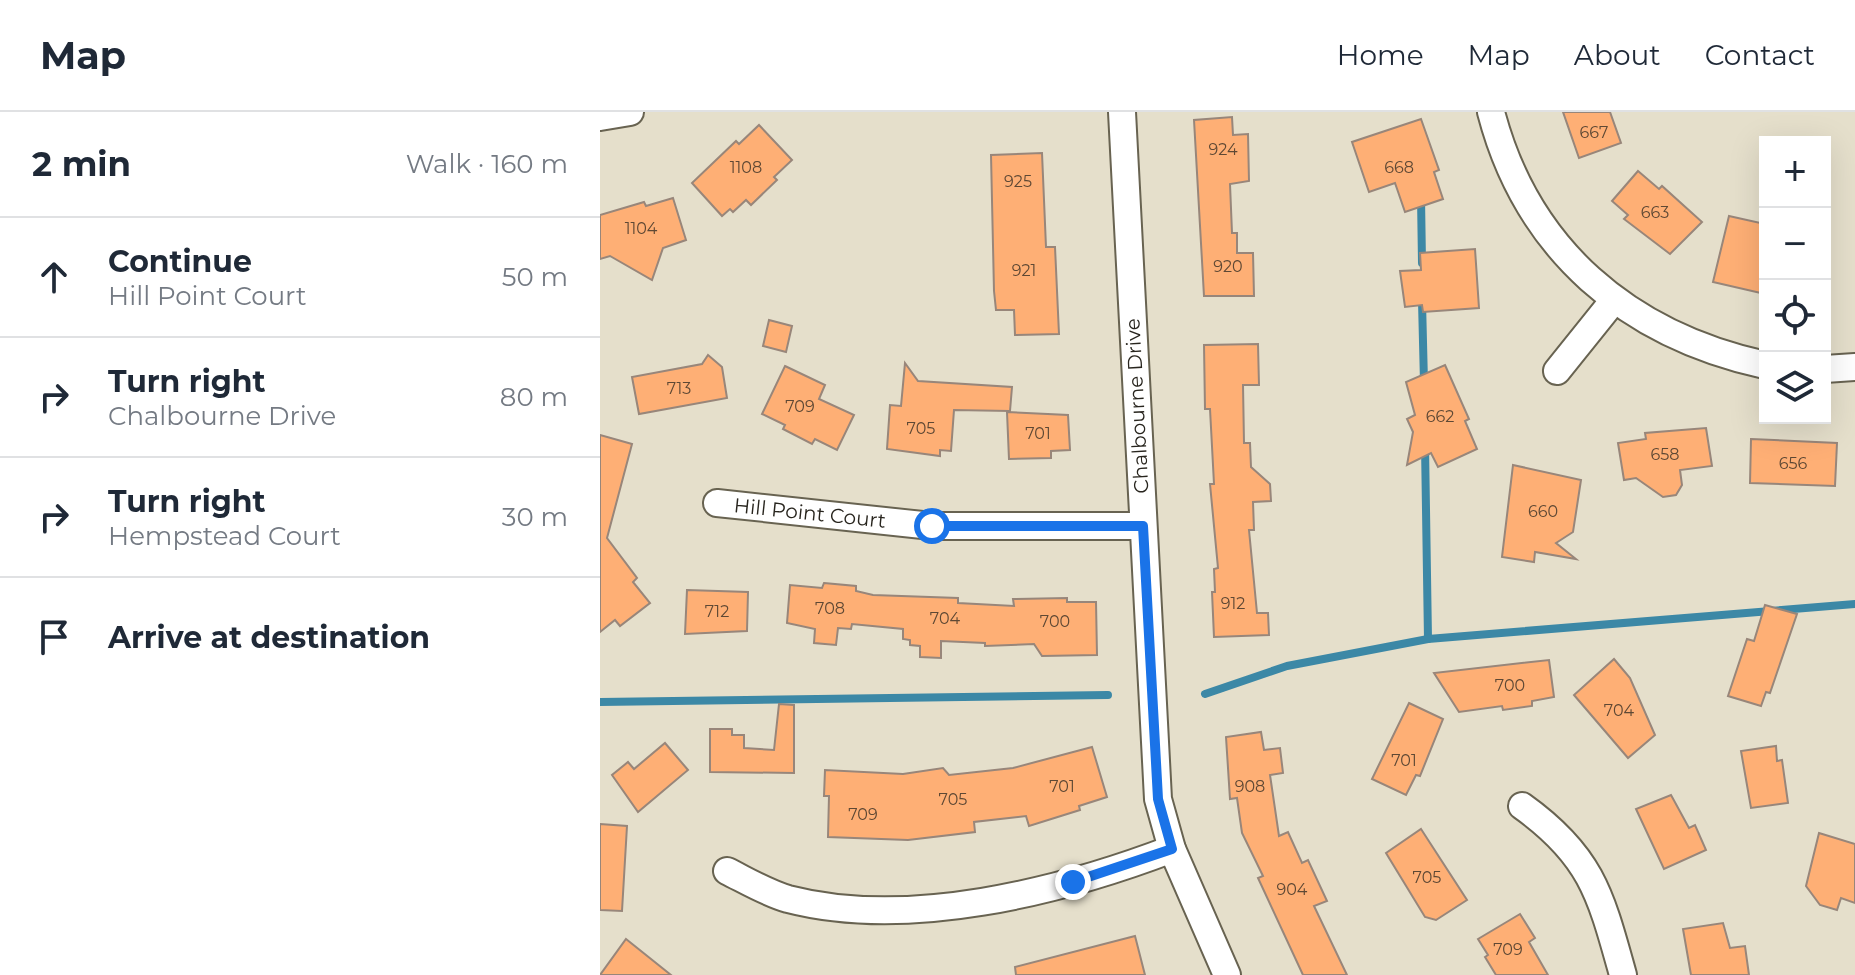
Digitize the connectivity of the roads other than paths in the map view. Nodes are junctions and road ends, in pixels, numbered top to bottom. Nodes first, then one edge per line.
1 (630, 112) edge
2 (1122, 112) edge
3 (1491, 112) edge
4 (600, 117) edge
5 (1614, 300) junction
6 (1759, 363) edge
7 (1855, 367) edge
8 (1831, 369) edge
9 (1557, 371) dead end
10 (717, 503) dead end
11 (1143, 526) junction
12 (1522, 806) dead end
13 (1172, 849) junction
14 (727, 871) dead end
15 (1227, 975) edge
16 (1623, 975) edge

1 - 4 street
2 - 11 street, Chalbourne Drive
3 - 5 street
5 - 6 street
5 - 9 street
7 - 8 street
10 - 11 street, Hill Point Court
11 - 13 street, Chalbourne Drive
12 - 16 street
13 - 14 street
13 - 15 street, Chalbourne Drive

